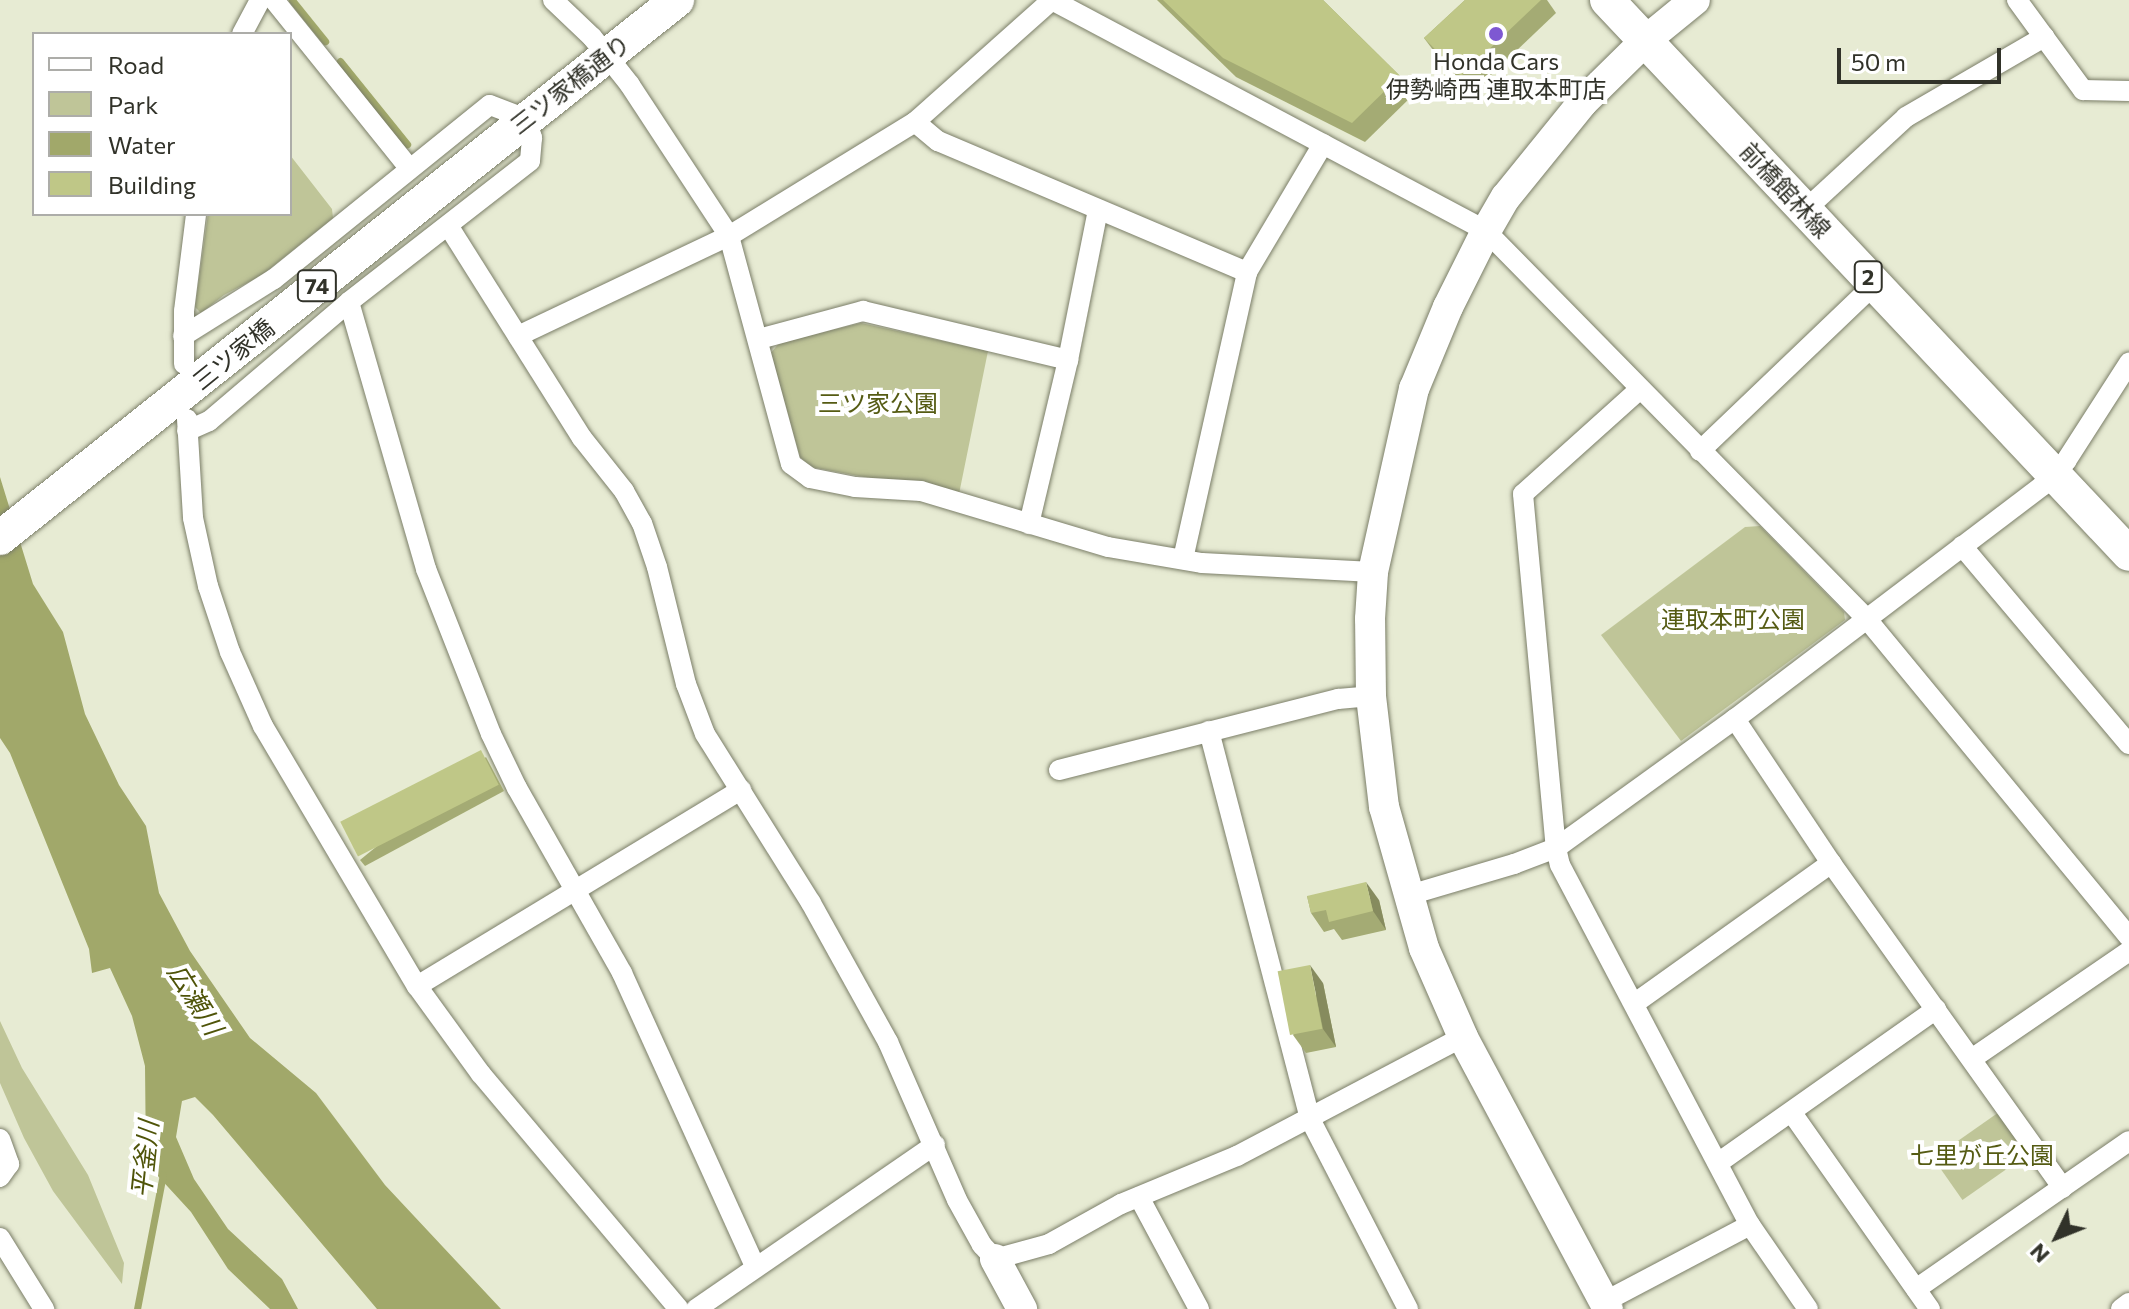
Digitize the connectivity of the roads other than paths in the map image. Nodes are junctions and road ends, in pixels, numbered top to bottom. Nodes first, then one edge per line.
1 (260, 0) edge
2 (274, 0) edge
3 (553, 0) edge
4 (677, 0) edge
5 (1052, 0) edge
6 (1607, 0) edge
7 (1695, 0) edge
8 (2017, 0) edge
9 (243, 32) edge
10 (2044, 37) junction
11 (1646, 40) junction
12 (607, 56) junction
13 (2129, 91) edge
14 (915, 122) junction
15 (513, 129) junction
16 (1323, 144) junction
17 (409, 168) junction
18 (1098, 210) junction
19 (1805, 210) junction
20 (196, 216) edge
21 (449, 227) junction
22 (1486, 231) junction
23 (729, 236) junction
24 (1247, 272) junction
25 (1875, 284) junction
26 (349, 302) junction
27 (183, 336) junction
28 (518, 336) junction
29 (759, 339) junction
30 (1068, 360) junction
31 (2129, 363) edge
32 (184, 364) dead end
33 (1640, 389) junction
34 (1700, 451) junction
35 (2054, 475) junction
36 (1029, 524) junction
37 (0, 538) edge
38 (1962, 546) junction
39 (2129, 554) edge
40 (1183, 559) junction
41 (1373, 572) junction
42 (1866, 618) junction
43 (1371, 696) junction
44 (1735, 719) junction
45 (1209, 731) junction
46 (2129, 744) edge
47 (1059, 770) dead end
48 (741, 790) junction
49 (1556, 848) junction
50 (1831, 863) junction
51 (575, 890) junction
52 (1406, 896) junction
53 (2129, 937) edge
54 (2129, 951) edge
55 (417, 986) junction
56 (1635, 1003) junction
57 (1936, 1009) junction
58 (1463, 1037) junction
59 (1973, 1058) junction
60 (1792, 1113) junction
61 (1310, 1119) junction
62 (0, 1139) edge
63 (2129, 1141) edge
64 (935, 1145) junction
65 (1718, 1163) junction
66 (0, 1177) edge
67 (2063, 1188) junction
68 (1139, 1197) junction
69 (1750, 1225) junction
70 (0, 1238) edge
71 (995, 1259) junction
72 (755, 1266) junction
73 (1916, 1289) junction
74 (2129, 1303) edge
75 (1606, 1306) edge
76 (44, 1309) edge
77 (679, 1309) edge
78 (696, 1309) edge
79 (1022, 1309) edge
80 (1199, 1309) edge
81 (1408, 1309) edge
82 (1808, 1309) edge
83 (1930, 1309) edge
84 (2121, 1309) edge

1 - 9 street
2 - 17 street
3 - 12 street
4 - 12 main road, 三ツ家橋通り / 74
5 - 14 street
5 - 16 street
6 - 11 main road, 前橋館林線 / 2
7 - 11 street
8 - 10 street
10 - 13 street
10 - 19 street
11 - 19 main road, 前橋館林線 / 2
11 - 22 street
12 - 15 main road, 三ツ家橋通り / 74
12 - 23 street
14 - 18 street
14 - 23 street
15 - 17 street
15 - 21 street
15 - 37 main road, 三ツ家橋 / 74
16 - 22 street
16 - 24 street
17 - 27 street
18 - 24 street
18 - 30 street
19 - 25 main road, 前橋館林線 / 2
20 - 27 street
21 - 26 street
21 - 28 street
22 - 33 street
22 - 41 street
23 - 28 street
23 - 29 street
24 - 40 street
25 - 34 street
25 - 35 main road, 前橋館林線 / 2
26 - 51 street
26 - 55 street
27 - 32 street
28 - 48 street
29 - 30 street
29 - 36 street
30 - 36 street
31 - 35 street
33 - 34 street
33 - 49 street
34 - 42 street
35 - 38 street
35 - 39 main road, 前橋館林線 / 2
36 - 40 street
38 - 42 street
38 - 46 street
40 - 41 street
41 - 43 street
42 - 44 street
42 - 53 street
43 - 45 street
43 - 52 street
44 - 49 street
44 - 50 street
45 - 47 street
45 - 61 street
48 - 51 street
48 - 64 street
49 - 52 street
49 - 56 street
50 - 56 street
50 - 57 street
51 - 55 street
51 - 72 street
52 - 58 street
54 - 59 street
55 - 77 street
56 - 65 street
57 - 59 street
57 - 60 street
58 - 61 street
58 - 75 street
59 - 67 street
60 - 65 street
60 - 73 street
61 - 68 street
61 - 81 street
62 - 66 street
63 - 67 street
64 - 71 street
64 - 72 street
65 - 69 street
67 - 73 street
68 - 71 street
68 - 80 street
69 - 75 street
69 - 82 street
70 - 76 street
71 - 79 street
72 - 78 street
73 - 83 street
74 - 84 street

